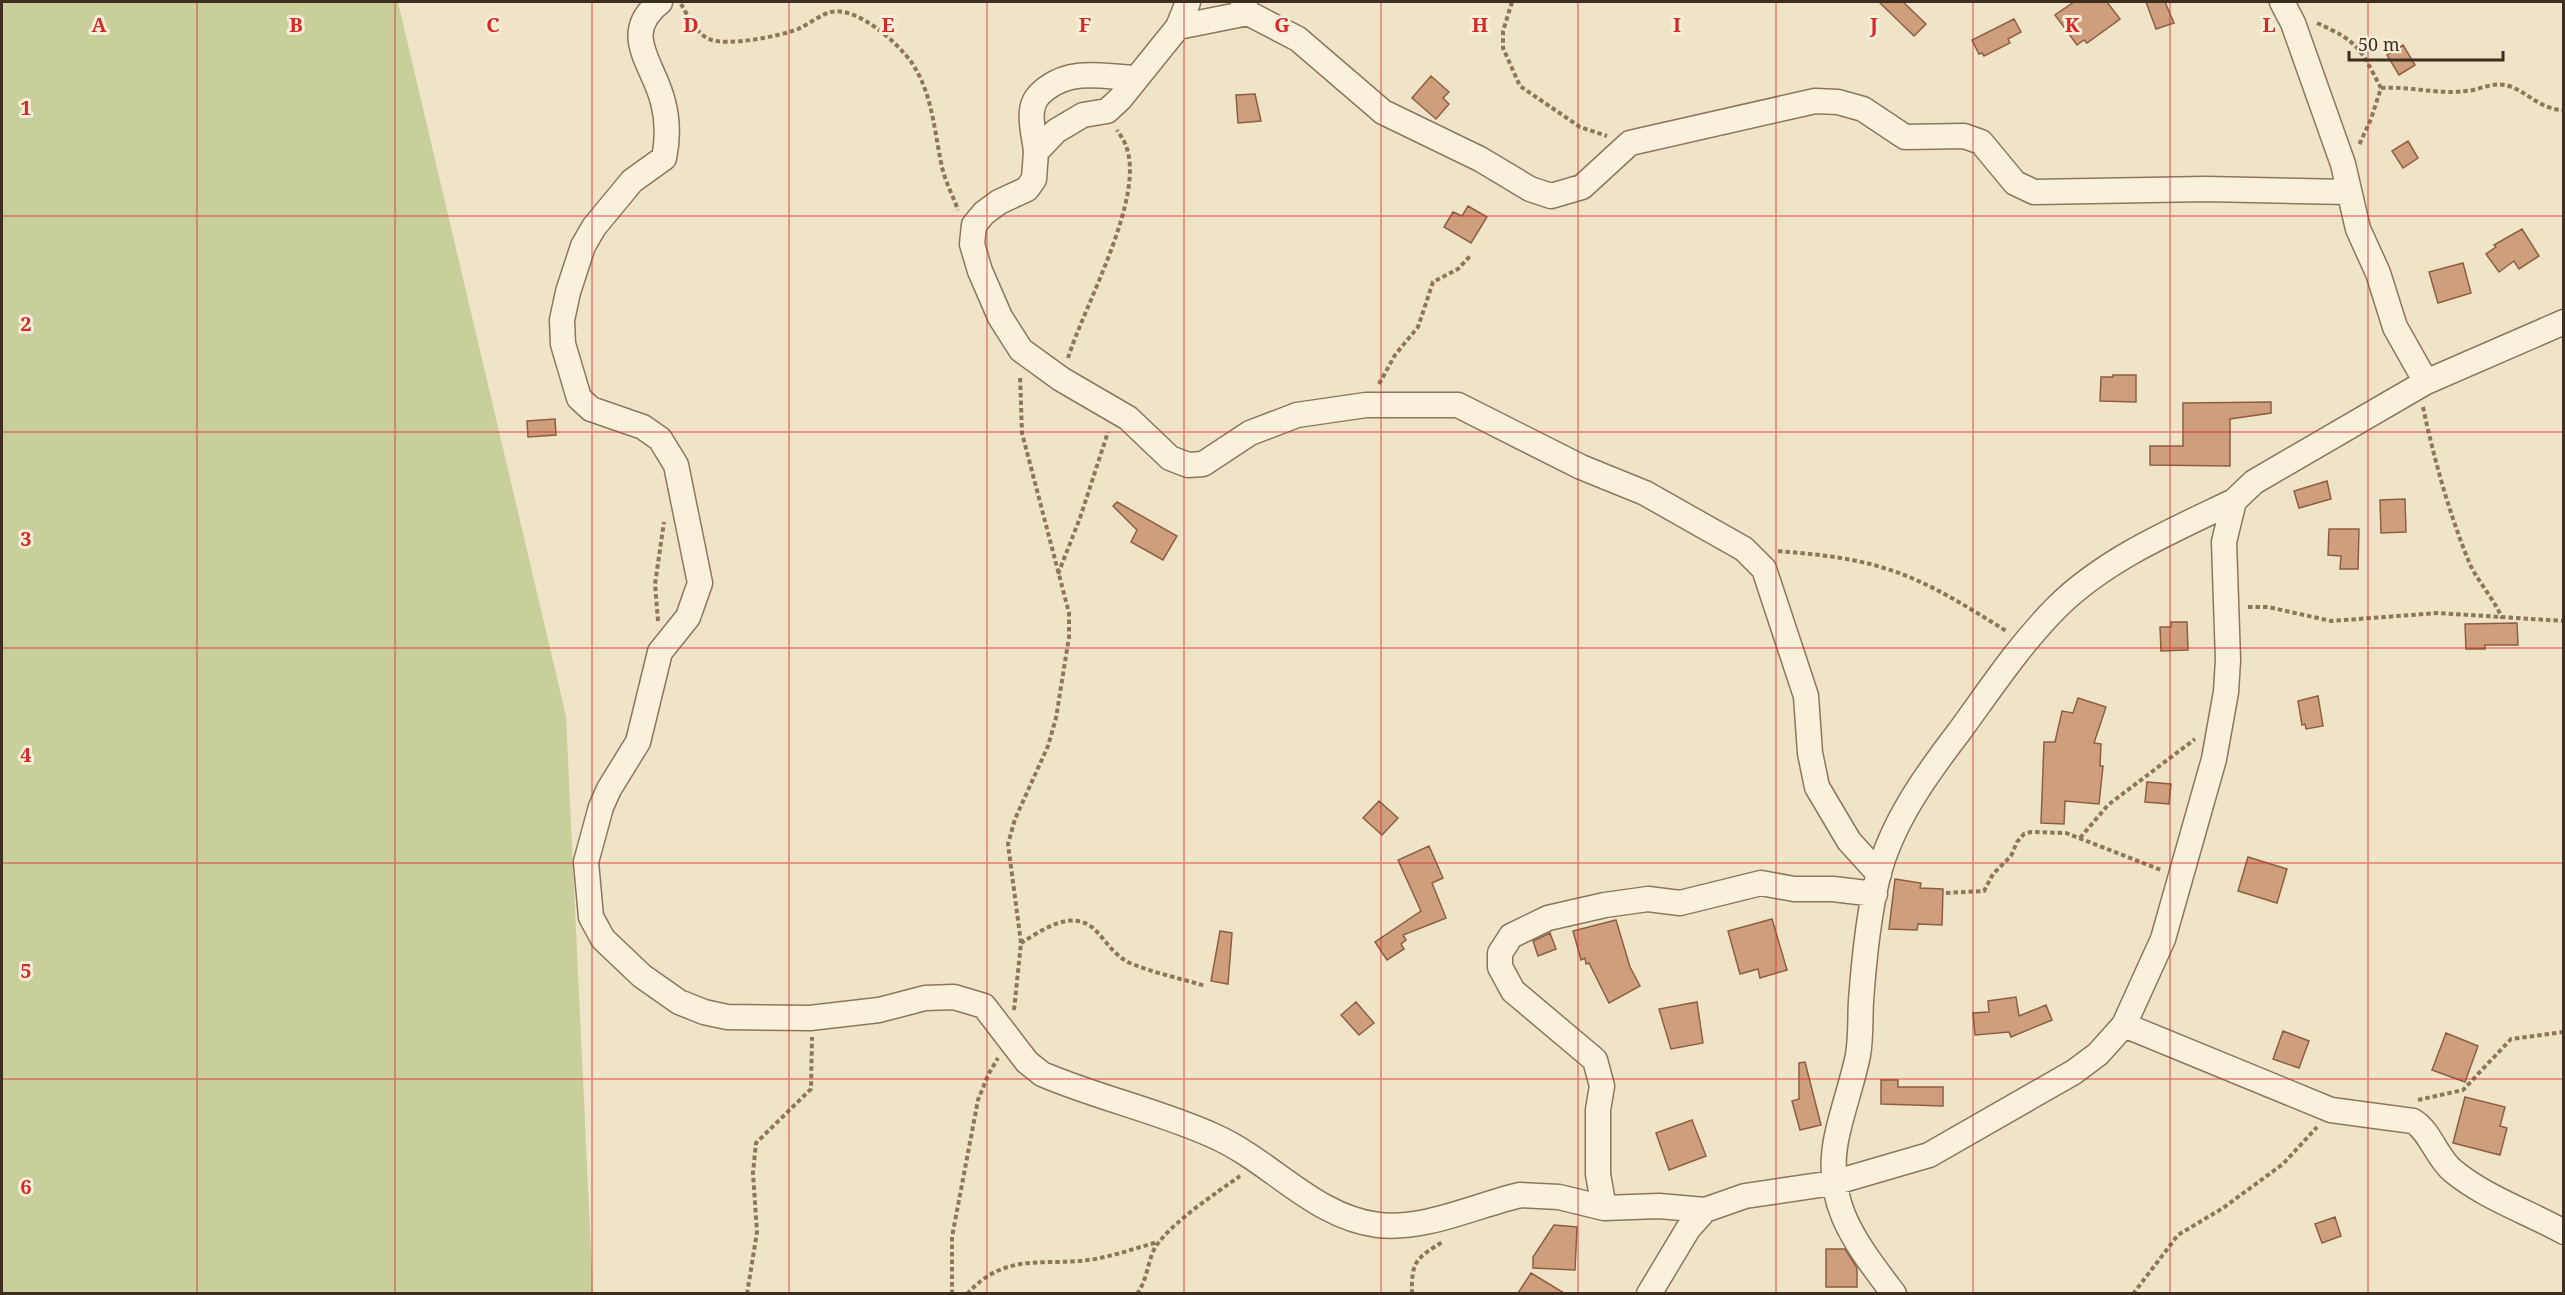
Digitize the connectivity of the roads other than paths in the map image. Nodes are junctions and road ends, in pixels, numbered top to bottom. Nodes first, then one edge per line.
1 (660, 2) edge
2 (1188, 2) edge
3 (1246, 7) edge
4 (2288, 12) edge
5 (1178, 27) junction
6 (1136, 78) junction
7 (1036, 152) junction
8 (2348, 192) junction
9 (2564, 322) edge
10 (2422, 384) junction
11 (2234, 501) junction
12 (1877, 884) junction
13 (2124, 1025) junction
14 (1833, 1183) junction
15 (1604, 1208) junction
16 (1705, 1210) junction
17 (2564, 1232) edge
18 (1649, 1293) edge
19 (1894, 1293) edge

1 - 15 street
2 - 5 street
3 - 5 street
3 - 8 street
4 - 8 street
5 - 6 street
6 - 7 street
6 - 7 street
7 - 12 street
8 - 10 street
9 - 10 street
10 - 11 street
11 - 12 street
11 - 13 street
12 - 14 street
12 - 15 street
13 - 14 street
13 - 17 street
14 - 16 street
14 - 19 street
15 - 16 street
16 - 18 street

